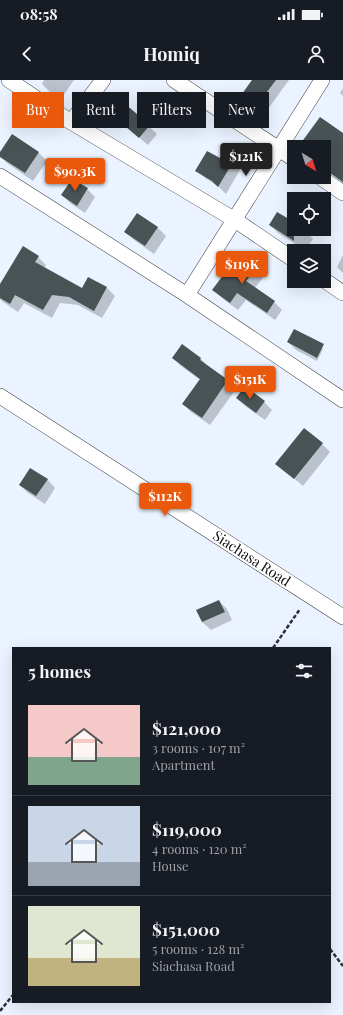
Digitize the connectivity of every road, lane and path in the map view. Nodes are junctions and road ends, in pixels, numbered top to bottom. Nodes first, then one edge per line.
1 (9, 80) edge
2 (103, 80) edge
3 (174, 80) edge
4 (322, 80) edge
5 (71, 122) junction
6 (280, 149) junction
7 (287, 154) edge
8 (0, 176) edge
9 (330, 184) edge
10 (343, 193) edge
11 (235, 220) junction
12 (287, 255) edge
13 (331, 285) edge
14 (343, 293) edge
15 (187, 295) junction
16 (0, 396) edge
17 (343, 400) edge
18 (310, 595) junction
19 (343, 617) edge
20 (274, 647) edge
21 (331, 950) edge
22 (343, 966) edge
23 (12, 996) edge
24 (0, 1011) edge

1 - 5 street
2 - 5 street
3 - 6 street
4 - 6 street
5 - 11 street
6 - 7 street
6 - 11 street
8 - 15 street
9 - 10 street
11 - 12 street
11 - 15 street
13 - 14 street
15 - 17 street
16 - 18 street, Siachasa Road
18 - 19 street, Siachasa Road
18 - 20 path
21 - 22 path
23 - 24 path

